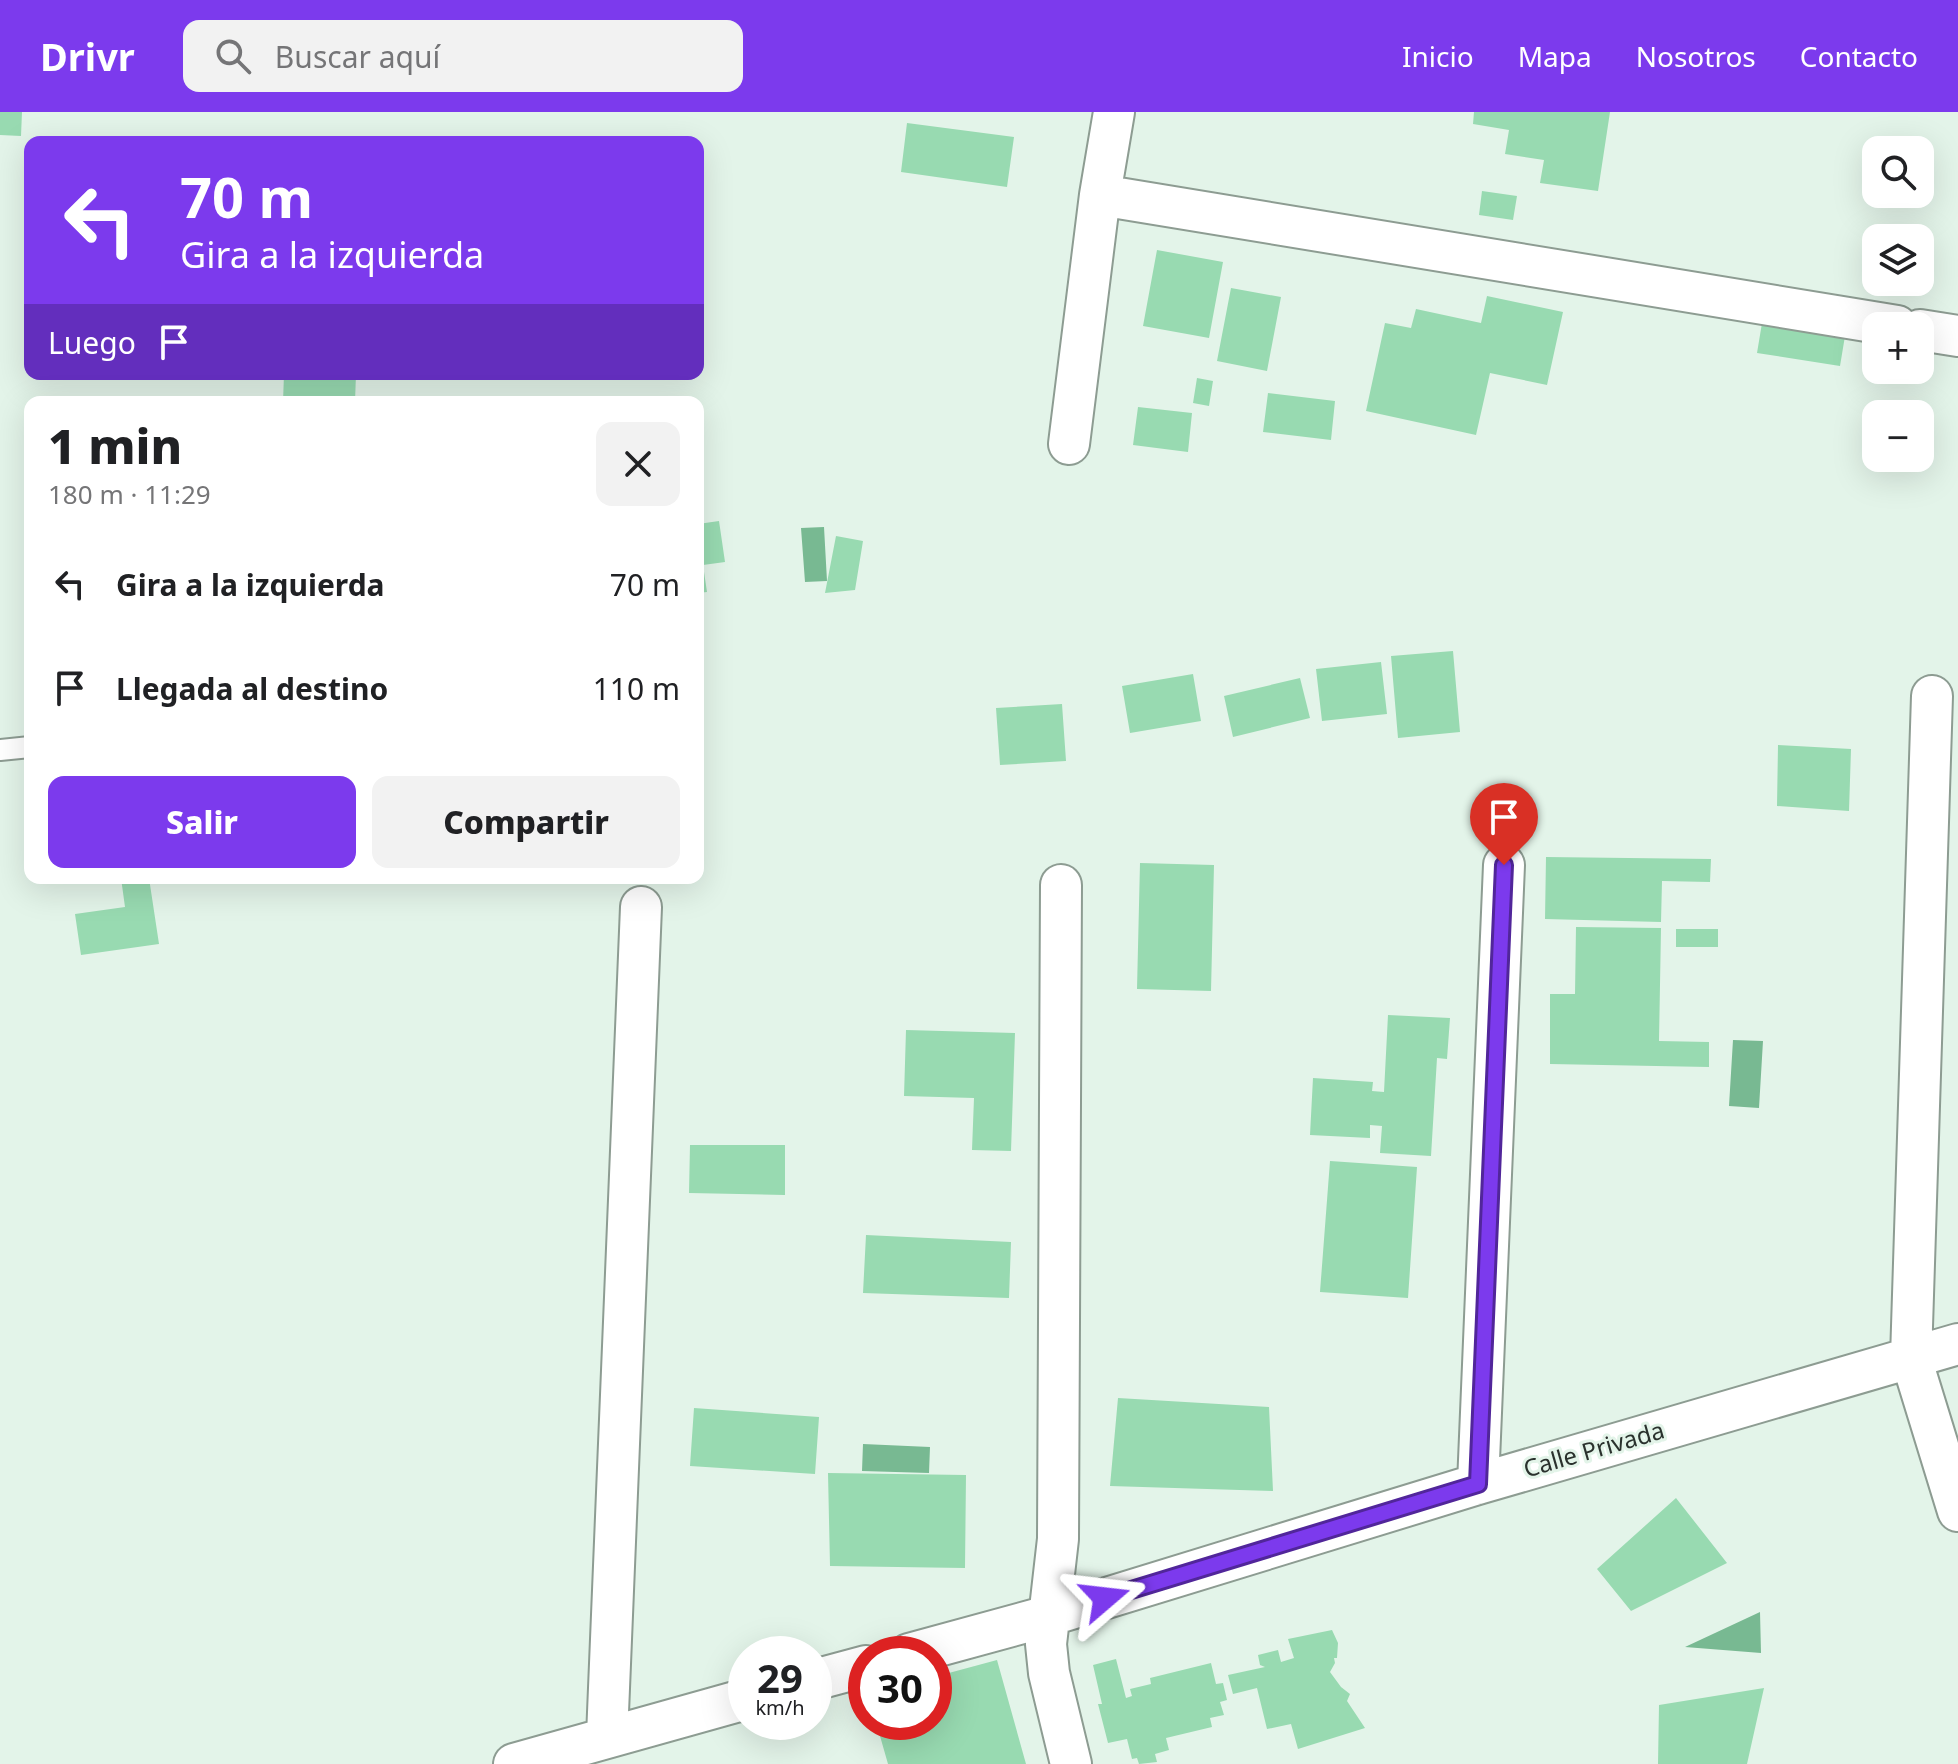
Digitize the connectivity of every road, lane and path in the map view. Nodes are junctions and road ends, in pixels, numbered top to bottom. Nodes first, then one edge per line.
1 (1114, 112) edge
2 (1100, 195) junction
3 (1862, 320) edge
4 (1934, 332) edge
5 (1958, 336) edge
6 (1069, 444) dead end
7 (1932, 696) dead end
8 (24, 748) edge
9 (0, 750) edge
10 (1504, 865) dead end
11 (1061, 885) dead end
12 (641, 907) dead end
13 (1958, 1344) edge
14 (1911, 1358) junction
15 (1478, 1484) junction
16 (1958, 1511) edge
17 (1048, 1616) junction
18 (952, 1642) edge
19 (728, 1704) edge
20 (607, 1737) junction
21 (514, 1764) edge
22 (1071, 1764) edge

1 - 2 street
2 - 3 street
2 - 6 street
4 - 5 street
7 - 14 street
8 - 9 lane
10 - 15 street
11 - 17 street
12 - 20 street
13 - 14 street, Calle Privada
14 - 15 street, Calle Privada
14 - 16 street
15 - 17 street, Calle Privada
17 - 18 street, Calle Privada
17 - 22 street
19 - 20 street
20 - 21 street

